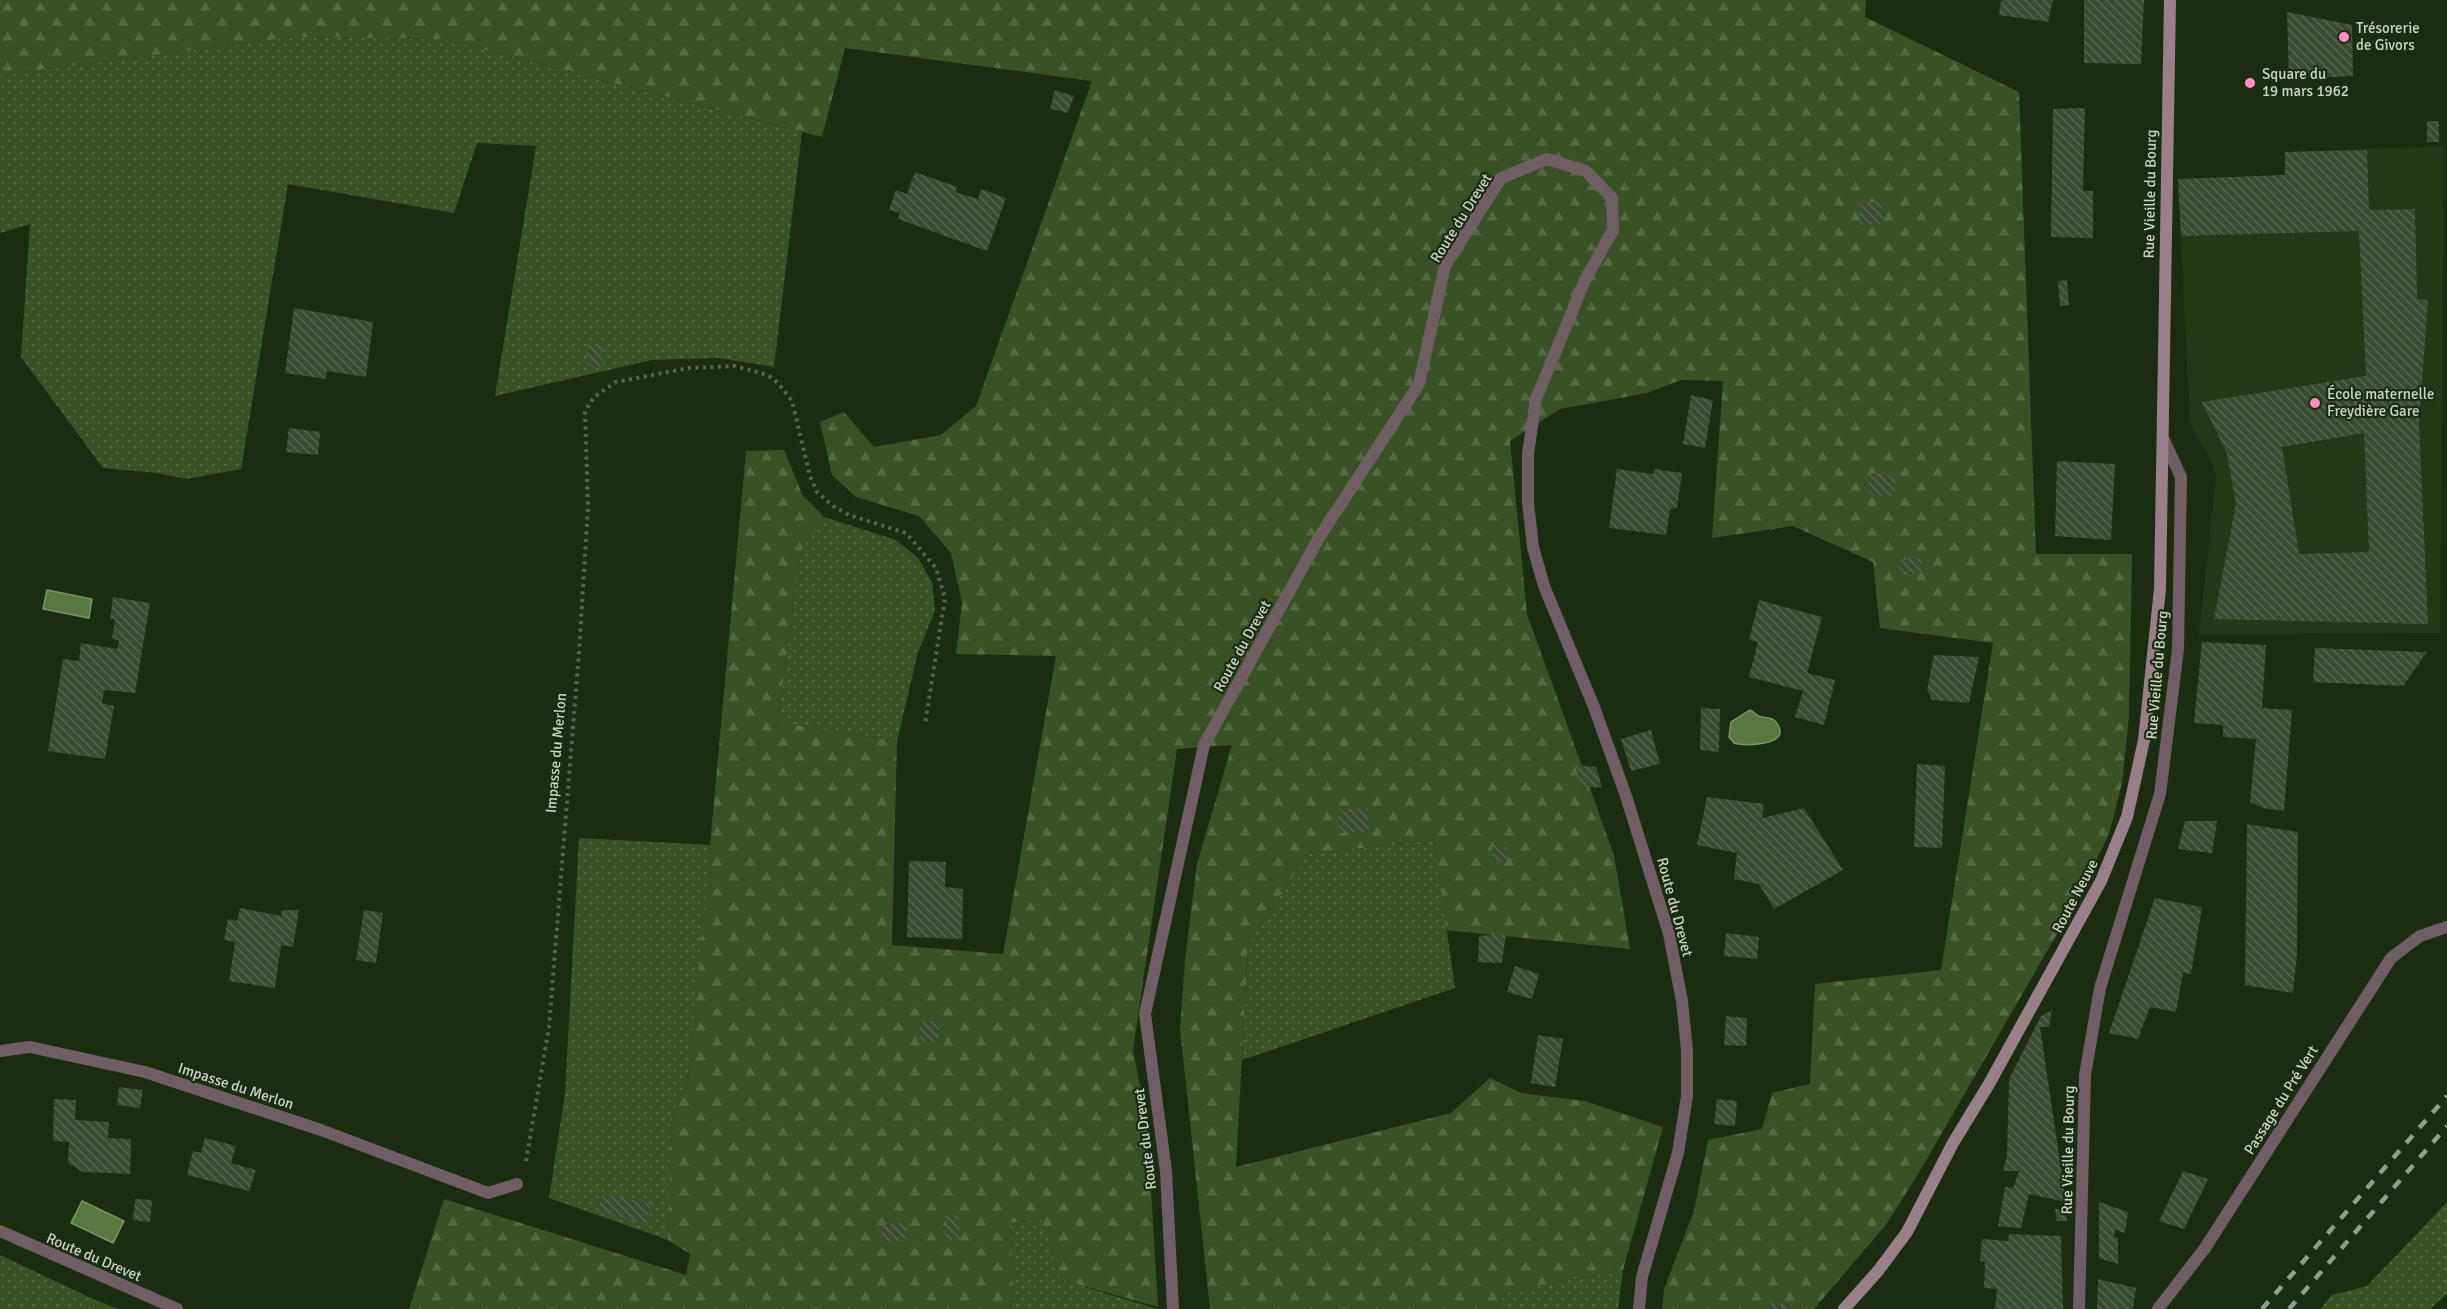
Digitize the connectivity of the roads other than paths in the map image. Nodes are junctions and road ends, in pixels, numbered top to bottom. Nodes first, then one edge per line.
1 (2170, 0) edge
2 (2164, 440) junction
3 (2447, 927) edge
4 (0, 1051) edge
5 (517, 1184) road end
6 (0, 1231) edge
7 (177, 1309) edge
8 (1173, 1309) edge
9 (1640, 1309) edge
10 (1844, 1309) edge
11 (2079, 1309) edge
12 (2158, 1309) edge

1 - 2 street, Rue Vieille du Bourg
2 - 10 street, Route Neuve
2 - 11 street, Rue Vieille du Bourg
3 - 12 street, Passage du Pré Vert
4 - 5 street, Impasse du Merlon
6 - 7 street, Route du Drevet
8 - 9 street, Route du Drevet

